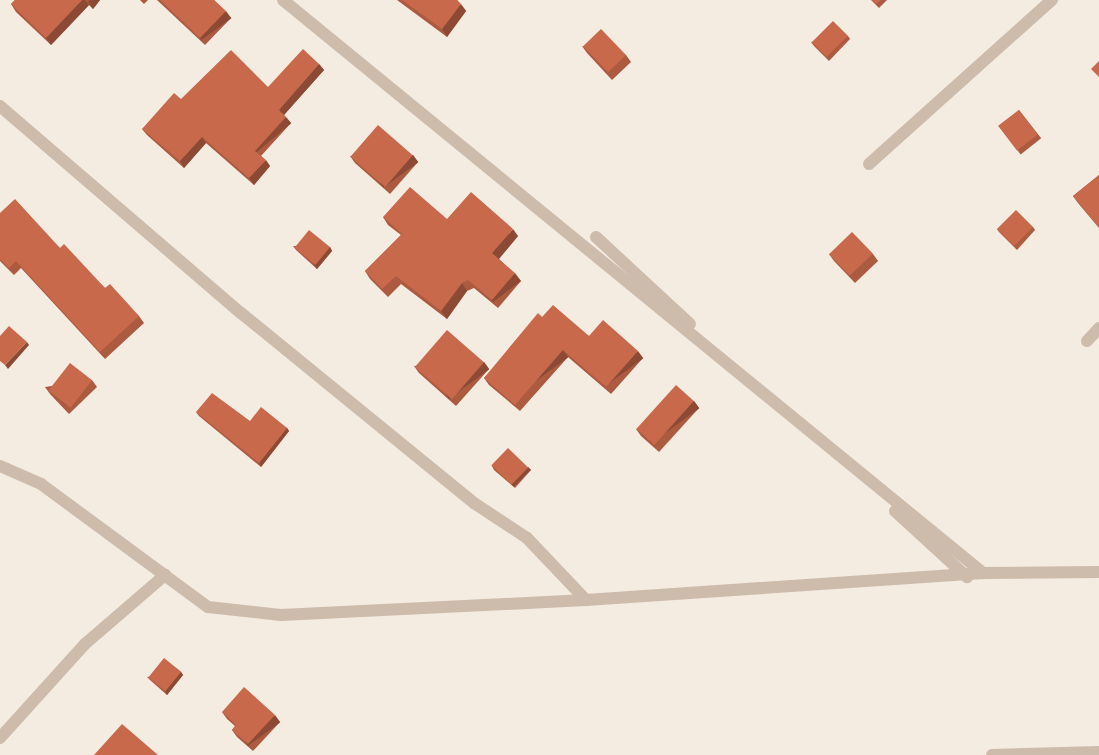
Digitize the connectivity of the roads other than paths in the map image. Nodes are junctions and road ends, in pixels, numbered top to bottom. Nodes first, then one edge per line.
1 (283, 0) edge
2 (1052, 0) edge
3 (0, 106) edge
4 (870, 164) dead end
5 (596, 237) dead end
6 (1099, 328) edge
7 (1087, 341) dead end
8 (0, 466) edge
9 (1099, 565) edge
10 (1099, 572) edge
11 (983, 573) junction
12 (165, 575) junction
13 (586, 600) junction
14 (0, 738) edge
15 (1099, 752) edge
16 (1040, 754) edge
17 (992, 755) edge

1 - 11 street
2 - 4 street
3 - 13 street
5 - 9 street
6 - 7 street
8 - 12 street
10 - 11 street
11 - 13 street
12 - 13 street
12 - 14 street
15 - 16 street
16 - 17 street

